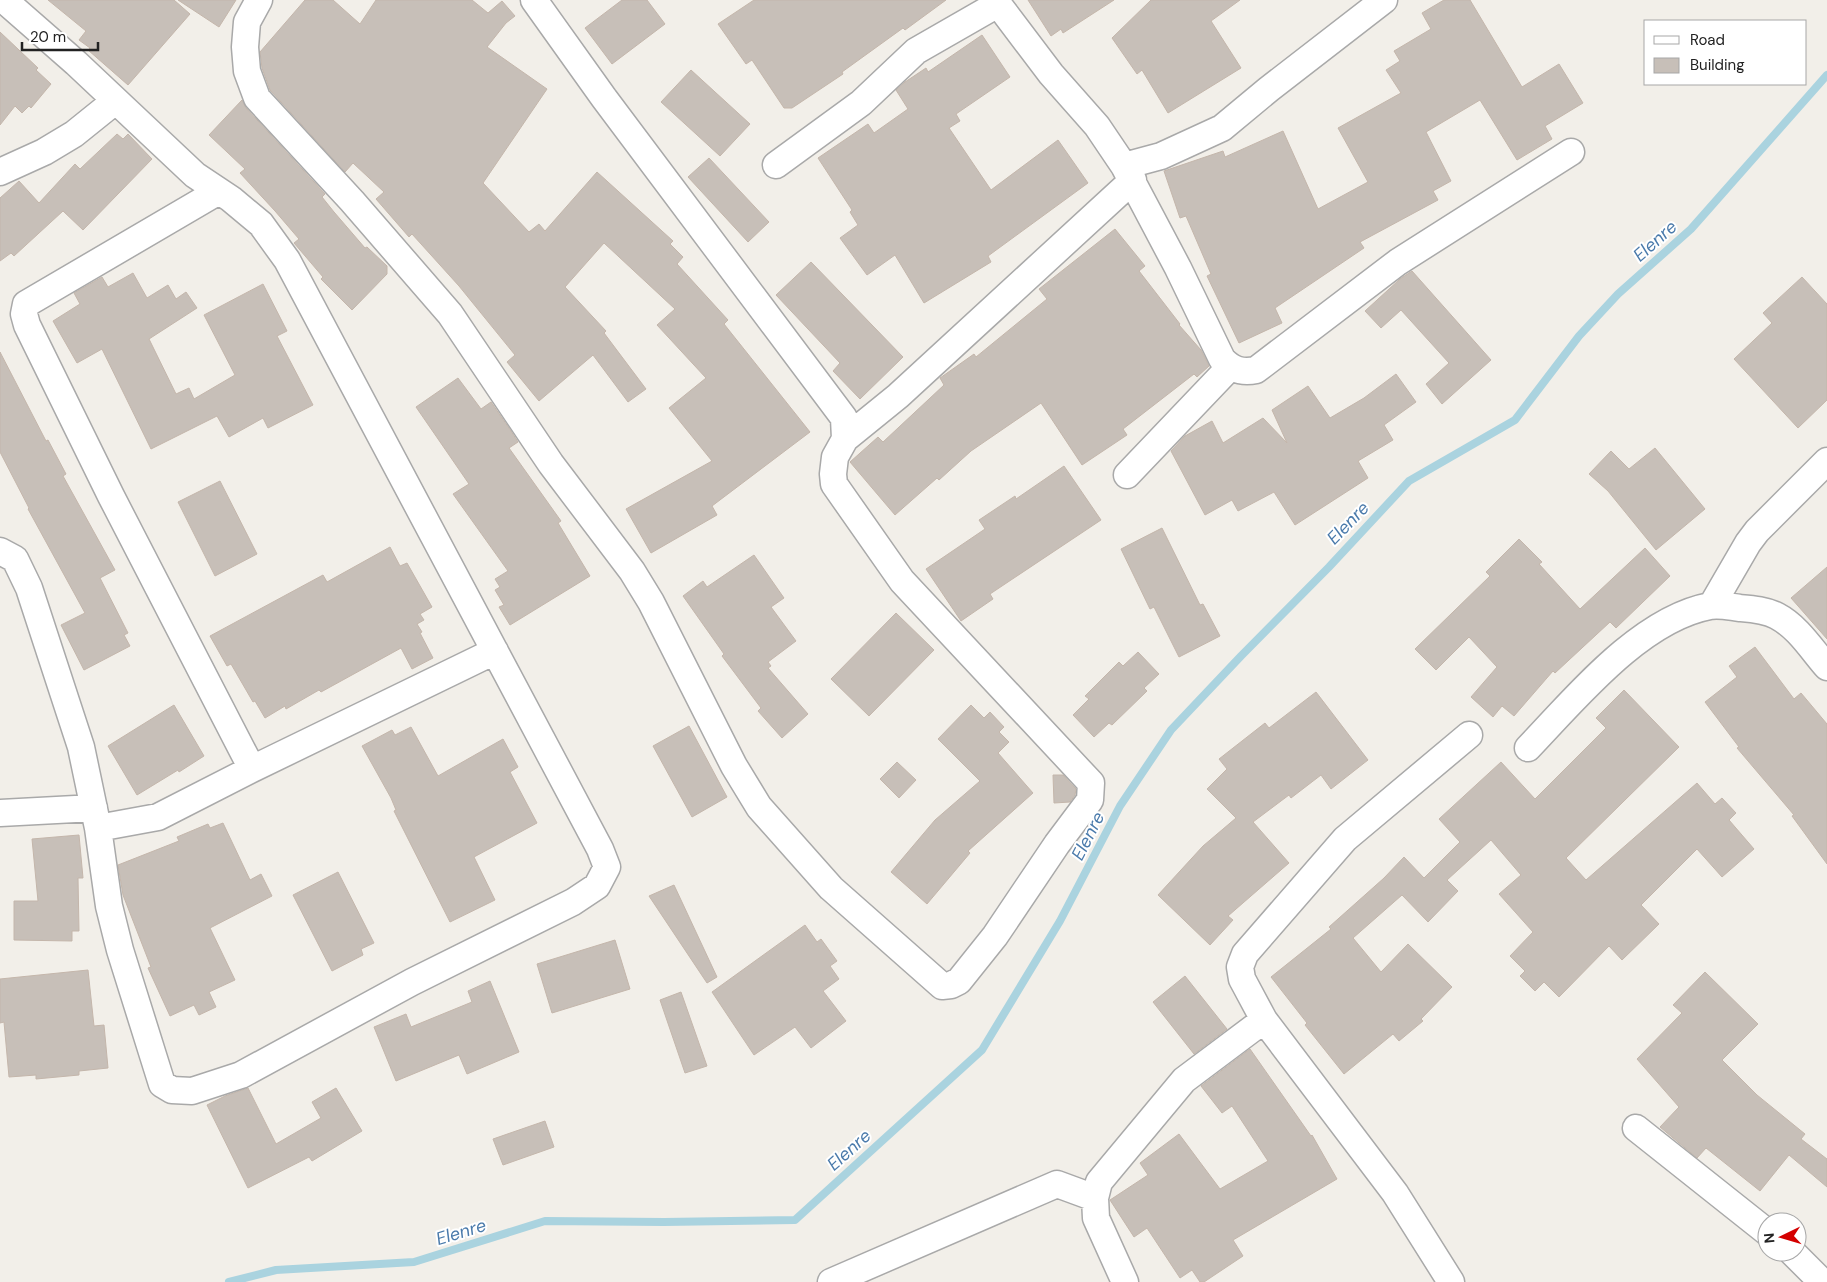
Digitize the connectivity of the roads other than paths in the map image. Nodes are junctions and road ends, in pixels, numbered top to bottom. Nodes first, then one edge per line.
1 (4, 0) edge
2 (259, 0) edge
3 (534, 0) edge
4 (1384, 0) edge
5 (997, 2) edge
6 (116, 101) junction
7 (1571, 152) dead end
8 (776, 165) dead end
9 (0, 172) edge
10 (1128, 173) junction
11 (219, 191) junction
12 (1230, 367) junction
13 (845, 440) junction
14 (1827, 462) edge
15 (1127, 475) dead end
16 (0, 550) edge
17 (1712, 606) junction
18 (495, 651) junction
19 (1827, 667) edge
20 (1469, 735) dead end
21 (1528, 748) dead end
22 (252, 769) junction
23 (0, 813) edge
24 (96, 818) junction
25 (1264, 1020) junction
26 (1636, 1128) dead end
27 (1095, 1198) junction
28 (1757, 1224) edge
29 (1802, 1262) edge
30 (831, 1282) edge
31 (1125, 1282) edge
32 (1451, 1282) edge
33 (1822, 1282) edge

1 - 6 street
2 - 13 street
3 - 13 street
4 - 10 street
5 - 8 street
5 - 10 street
6 - 9 street
6 - 11 street
7 - 12 street
10 - 12 street
10 - 13 street
11 - 18 street
11 - 22 street
12 - 15 street
14 - 17 street
16 - 24 street
17 - 19 street
17 - 21 street
18 - 22 street
18 - 24 street
20 - 25 street
22 - 24 street
23 - 24 street
25 - 27 street
25 - 32 street
26 - 28 street
27 - 30 street
27 - 31 street
29 - 33 street

